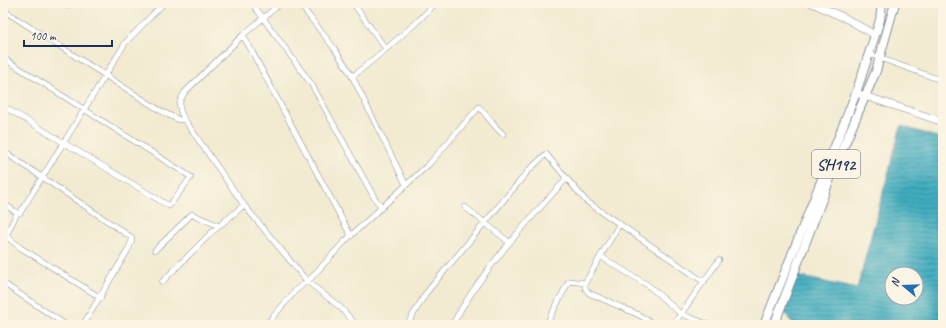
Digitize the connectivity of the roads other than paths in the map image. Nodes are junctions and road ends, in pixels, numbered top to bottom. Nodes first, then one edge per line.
1 (7, 3) edge
2 (164, 3) edge
3 (252, 3) edge
4 (281, 3) edge
5 (299, 3) edge
6 (353, 3) edge
7 (436, 3) edge
8 (812, 3) edge
9 (882, 3) edge
10 (895, 3) edge
11 (3, 10) edge
12 (263, 19) junction
13 (243, 35) junction
14 (875, 35) junction
15 (386, 49) junction
16 (869, 54) junction
17 (3, 58) edge
18 (880, 58) junction
19 (104, 76) junction
20 (352, 77) junction
21 (943, 81) edge
22 (856, 93) junction
23 (865, 96) junction
24 (3, 106) edge
25 (84, 109) junction
26 (184, 119) junction
27 (943, 122) edge
28 (503, 134) dead end
29 (64, 143) junction
30 (3, 151) edge
31 (43, 177) junction
32 (567, 178) junction
33 (406, 185) junction
34 (3, 203) edge
35 (244, 205) junction
36 (382, 207) junction
37 (465, 207) dead end
38 (17, 213) junction
39 (484, 223) junction
40 (620, 223) junction
41 (219, 226) junction
42 (351, 236) junction
43 (510, 242) junction
44 (155, 250) dead end
45 (600, 256) junction
46 (719, 260) dead end
47 (307, 281) junction
48 (162, 282) dead end
49 (585, 282) junction
50 (704, 282) junction
51 (3, 283) edge
52 (101, 298) junction
53 (681, 314) junction
54 (66, 325) edge
55 (83, 325) edge
56 (266, 325) edge
57 (356, 325) edge
58 (407, 325) edge
59 (452, 325) edge
60 (546, 325) edge
61 (654, 325) edge
62 (673, 325) edge
63 (710, 325) edge
64 (764, 325) edge
65 (774, 325) edge

1 - 11 street
2 - 19 street
3 - 12 street
4 - 12 street
5 - 20 street
6 - 15 street
7 - 15 street
8 - 14 main road
9 - 14 main road, SH192
10 - 18 main road, SH192
11 - 19 street
12 - 13 street
12 - 36 street
13 - 26 street
13 - 42 street
14 - 16 main road, SH192
15 - 20 street
16 - 18 street
16 - 22 main road, SH192
17 - 25 street
18 - 21 street
18 - 23 main road, SH192
19 - 25 street
19 - 26 street
20 - 33 street
22 - 23 main road
22 - 64 main road, SH192
23 - 27 main road
23 - 65 main road, SH192
24 - 29 street
25 - 29 street
25 - 29 street
26 - 35 street
28 - 33 street
29 - 31 street
30 - 31 street
31 - 38 street
31 - 52 street
32 - 39 street
32 - 40 street
32 - 43 street
33 - 36 street
34 - 38 street
35 - 41 street
35 - 47 street
36 - 42 street
37 - 39 street
38 - 52 street
39 - 43 street
39 - 58 street
40 - 45 street
40 - 50 street
41 - 44 street
41 - 48 street
42 - 47 street
43 - 59 street
45 - 49 street
45 - 53 street
46 - 50 street
47 - 56 street
47 - 57 street
49 - 60 street
49 - 61 street
50 - 53 street
51 - 54 street
52 - 55 street
53 - 62 street
53 - 63 street

